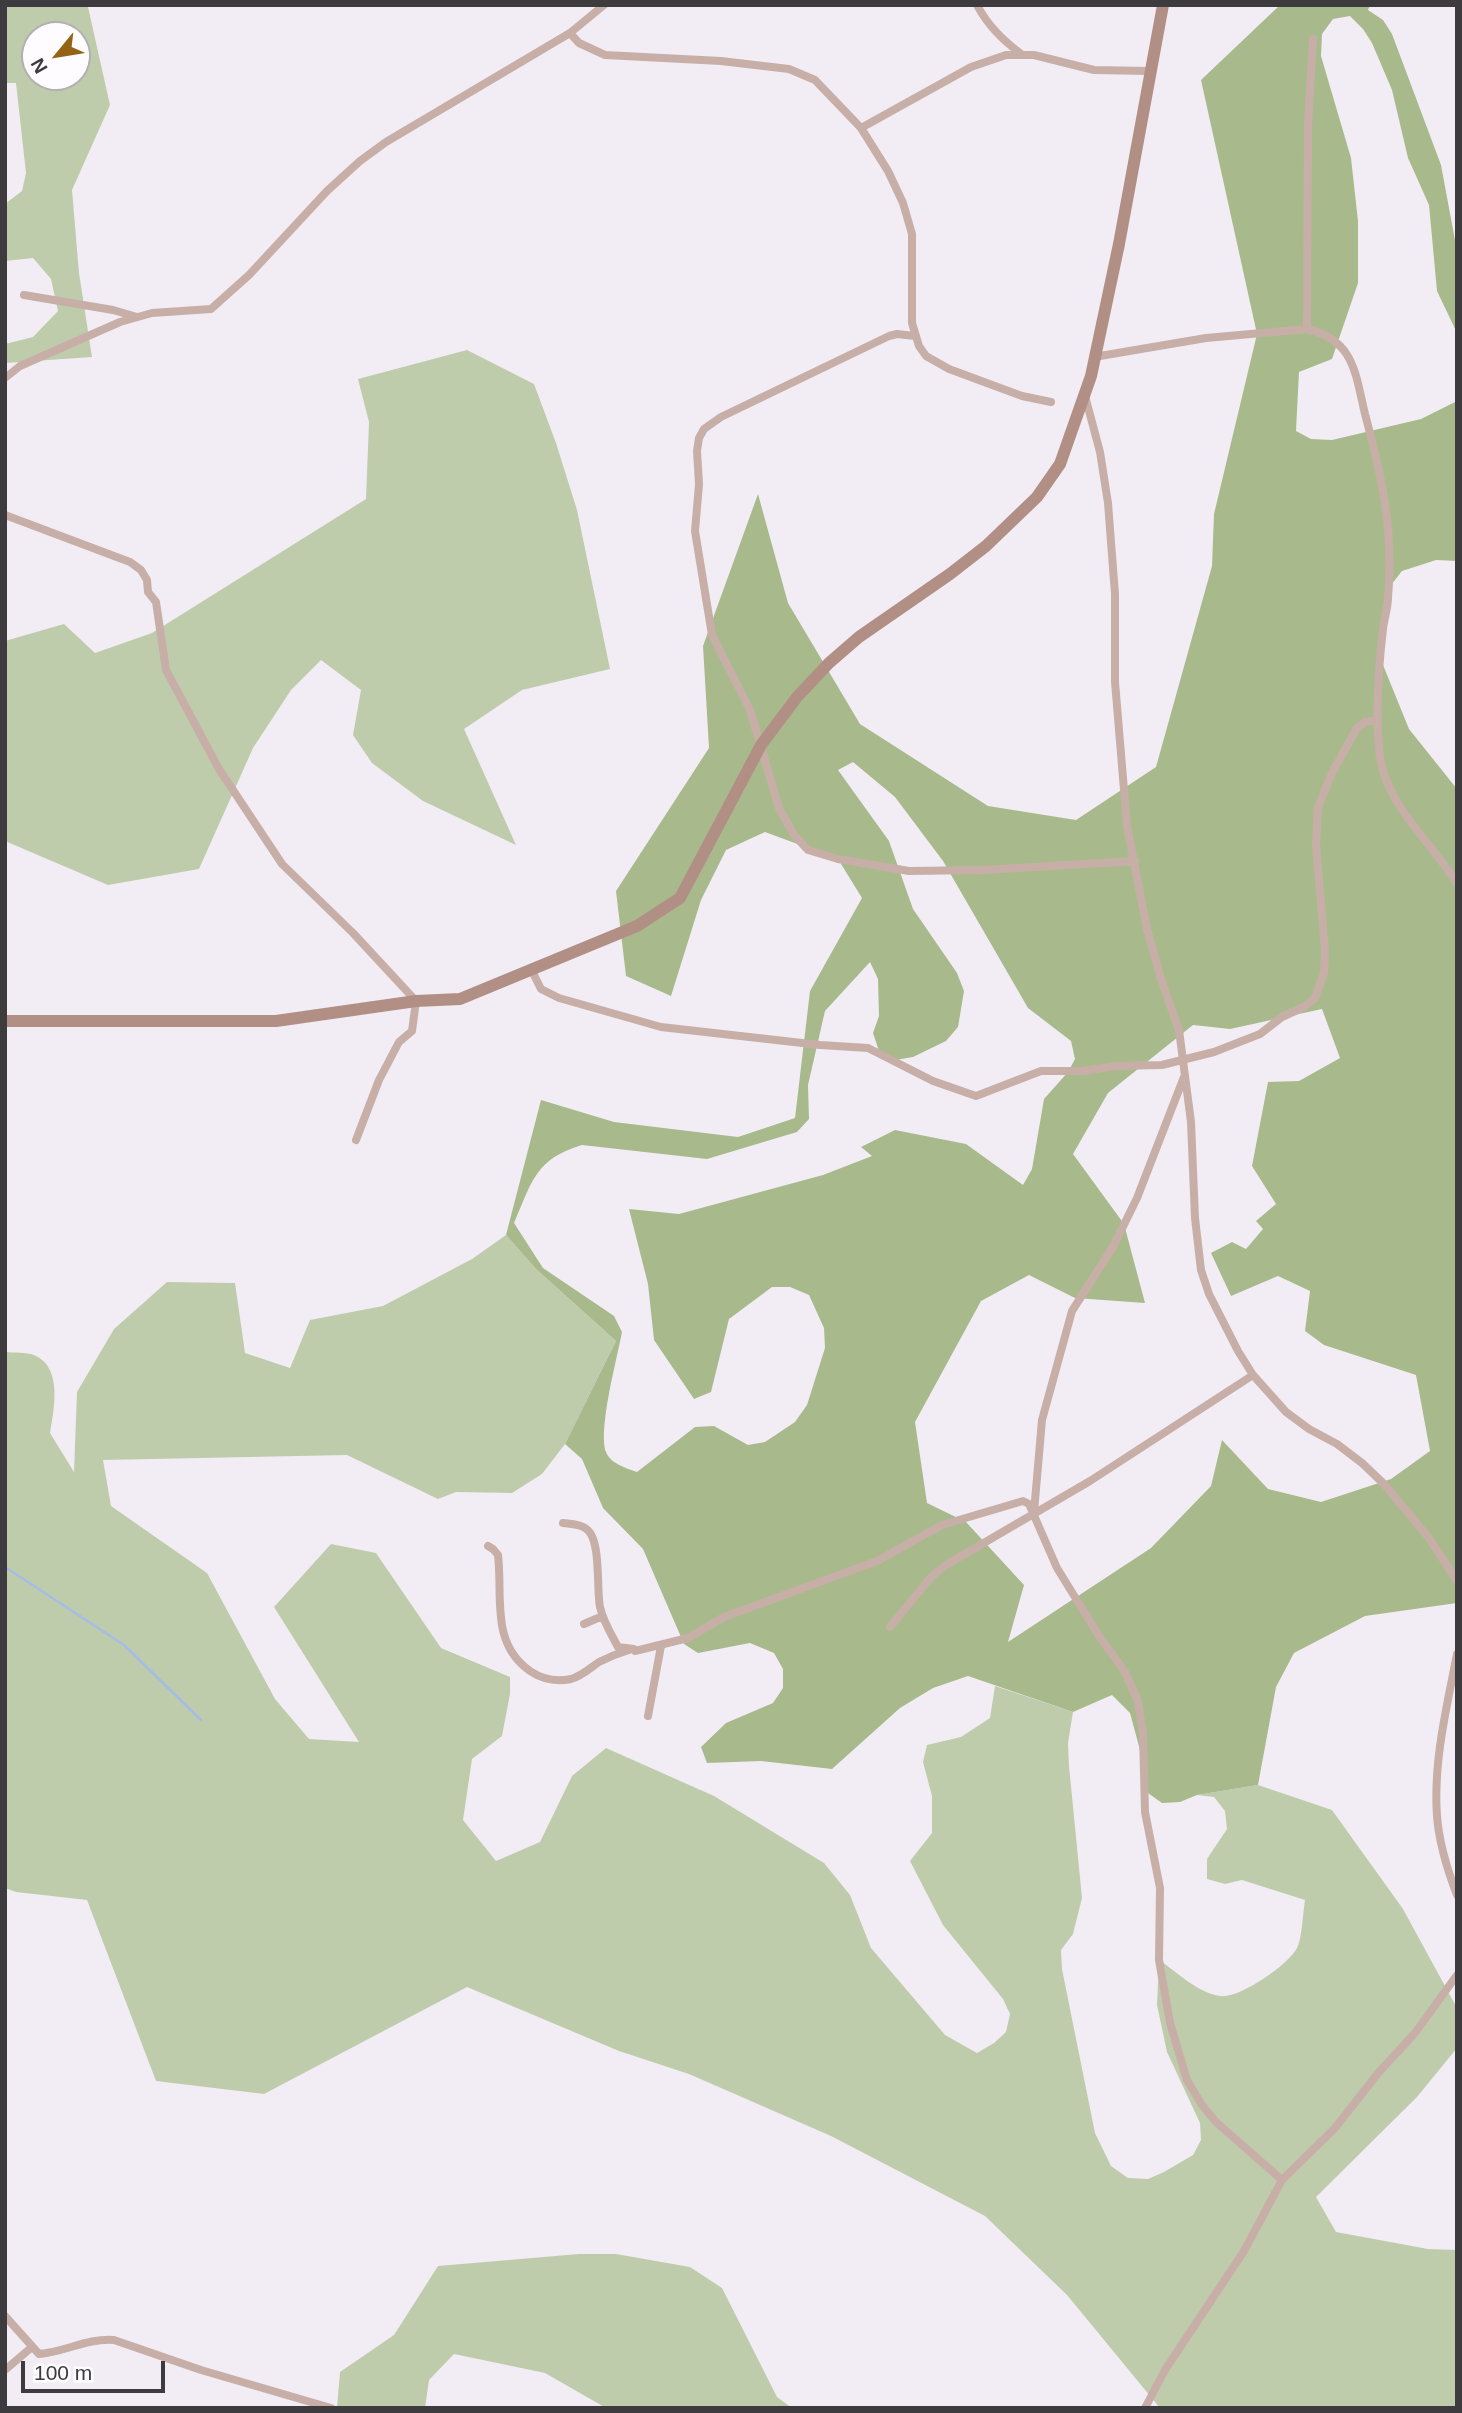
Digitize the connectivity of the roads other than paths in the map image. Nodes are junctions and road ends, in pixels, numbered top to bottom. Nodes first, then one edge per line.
1 (604, 5) edge
2 (977, 5) edge
3 (1163, 5) edge
4 (570, 33) junction
5 (1312, 40) dead end
6 (1021, 54) junction
7 (1150, 71) junction
8 (860, 128) junction
9 (24, 295) dead end
10 (137, 317) junction
11 (1307, 329) junction
12 (915, 336) junction
13 (1094, 357) junction
14 (5, 378) edge
15 (1085, 396) junction
16 (1051, 402) dead end
17 (5, 515) edge
18 (1378, 720) junction
19 (761, 745) junction
20 (1135, 862) junction
21 (1457, 884) edge
22 (532, 971) junction
23 (416, 1001) junction
24 (5, 1021) edge
25 (1183, 1060) junction
26 (1185, 1073) junction
27 (356, 1140) dead end
28 (1253, 1375) junction
29 (1034, 1512) junction
30 (563, 1523) dead end
31 (488, 1546) dead end
32 (1457, 1581) edge
33 (603, 1618) junction
34 (584, 1624) dead end
35 (890, 1627) dead end
36 (661, 1646) junction
37 (634, 1648) junction
38 (1457, 1654) edge
39 (648, 1716) dead end
40 (1457, 1895) edge
41 (1457, 1975) edge
42 (1282, 2180) junction
43 (5, 2316) edge
44 (32, 2347) junction
45 (5, 2370) edge
46 (295, 2396) junction
47 (292, 2408) edge
48 (331, 2408) edge
49 (1145, 2408) edge

1 - 4 street
2 - 6 street
3 - 7 street
4 - 8 street
4 - 10 street
5 - 11 street
6 - 7 street
6 - 8 street
7 - 13 street
8 - 12 street
9 - 10 street
10 - 14 street
11 - 13 street
11 - 18 street
12 - 16 street
12 - 19 street
13 - 15 street
15 - 19 street
15 - 20 street
17 - 23 street
18 - 21 street
18 - 25 street
19 - 20 street
19 - 22 street
20 - 25 street
22 - 23 street
22 - 25 street
23 - 24 street
23 - 27 street
25 - 26 street
26 - 28 street
26 - 29 street
28 - 29 street
28 - 32 street
29 - 35 street
29 - 36 street
29 - 42 street
30 - 33 street
31 - 37 street
33 - 34 street
33 - 37 street
36 - 37 street
36 - 39 street
38 - 40 street
41 - 42 street
42 - 49 street
43 - 44 street
44 - 45 street
44 - 46 street
46 - 47 street
46 - 48 street

